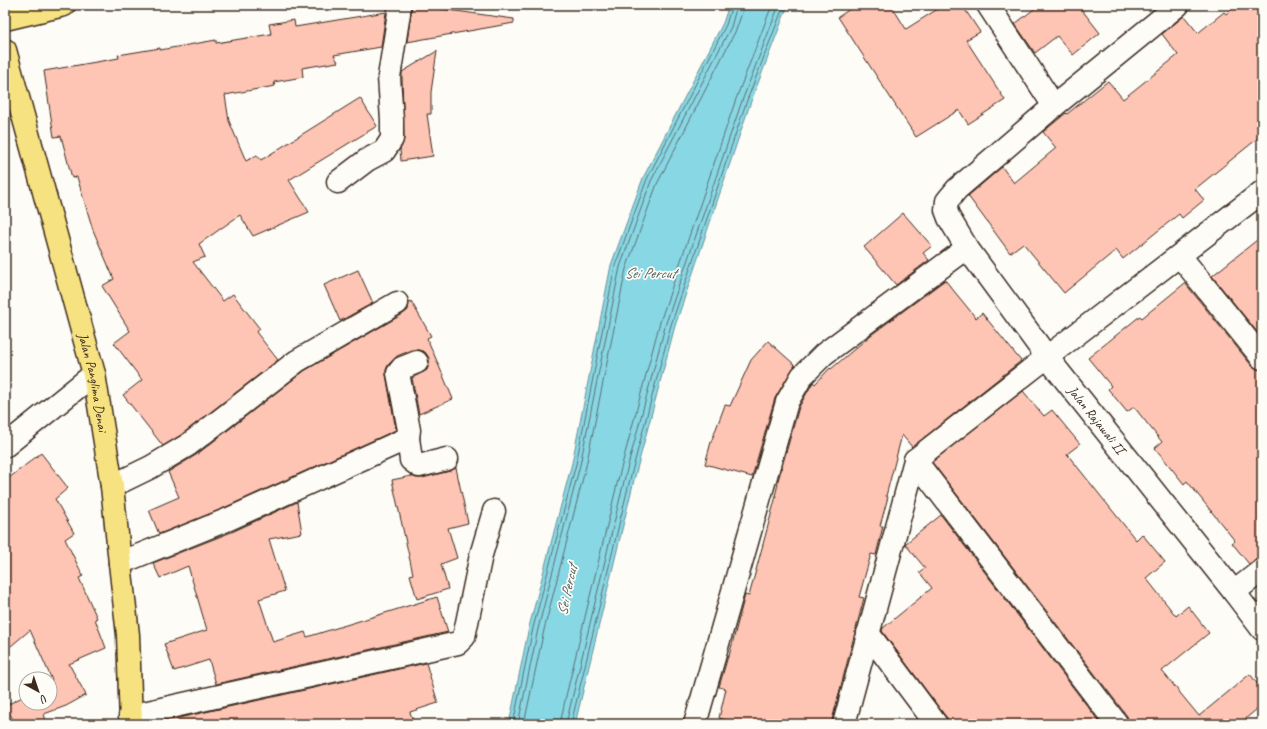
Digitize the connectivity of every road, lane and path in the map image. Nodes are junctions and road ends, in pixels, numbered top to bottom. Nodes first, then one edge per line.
1 (64, 5) edge
2 (399, 5) edge
3 (988, 5) edge
4 (1178, 5) edge
5 (5, 19) edge
6 (5, 50) edge
7 (1054, 106) junction
8 (338, 182) dead end
9 (1262, 192) edge
10 (967, 248) junction
11 (1180, 256) junction
12 (397, 303) dead end
13 (1047, 357) junction
14 (1262, 358) edge
15 (417, 362) dead end
16 (94, 374) junction
17 (408, 438) junction
18 (5, 446) edge
19 (448, 459) dead end
20 (915, 460) junction
21 (112, 486) junction
22 (494, 511) dead end
23 (120, 563) junction
24 (1262, 570) edge
25 (1234, 592) junction
26 (1262, 629) edge
27 (868, 633) junction
28 (130, 720) edge
29 (695, 724) edge
30 (844, 724) edge
31 (936, 724) edge
32 (1117, 724) edge

1 - 5 main road
2 - 8 street
3 - 7 street
4 - 7 street
6 - 16 main road, Jalan Panglima Denai
7 - 10 street, Jalan Rajawali II
9 - 11 street
10 - 13 street, Jalan Rajawali II
10 - 29 street
11 - 13 street
11 - 14 street
12 - 21 street
13 - 20 street
13 - 25 street, Jalan Rajawali II
15 - 17 street
16 - 18 street
16 - 21 main road, Jalan Panglima Denai
17 - 19 street
17 - 23 street
20 - 27 street
20 - 32 street
21 - 23 main road, Jalan Panglima Denai
22 - 28 street
23 - 28 main road, Jalan Panglima Denai
24 - 25 street
25 - 26 street, Jalan Rajawali II
27 - 30 street
27 - 31 street

